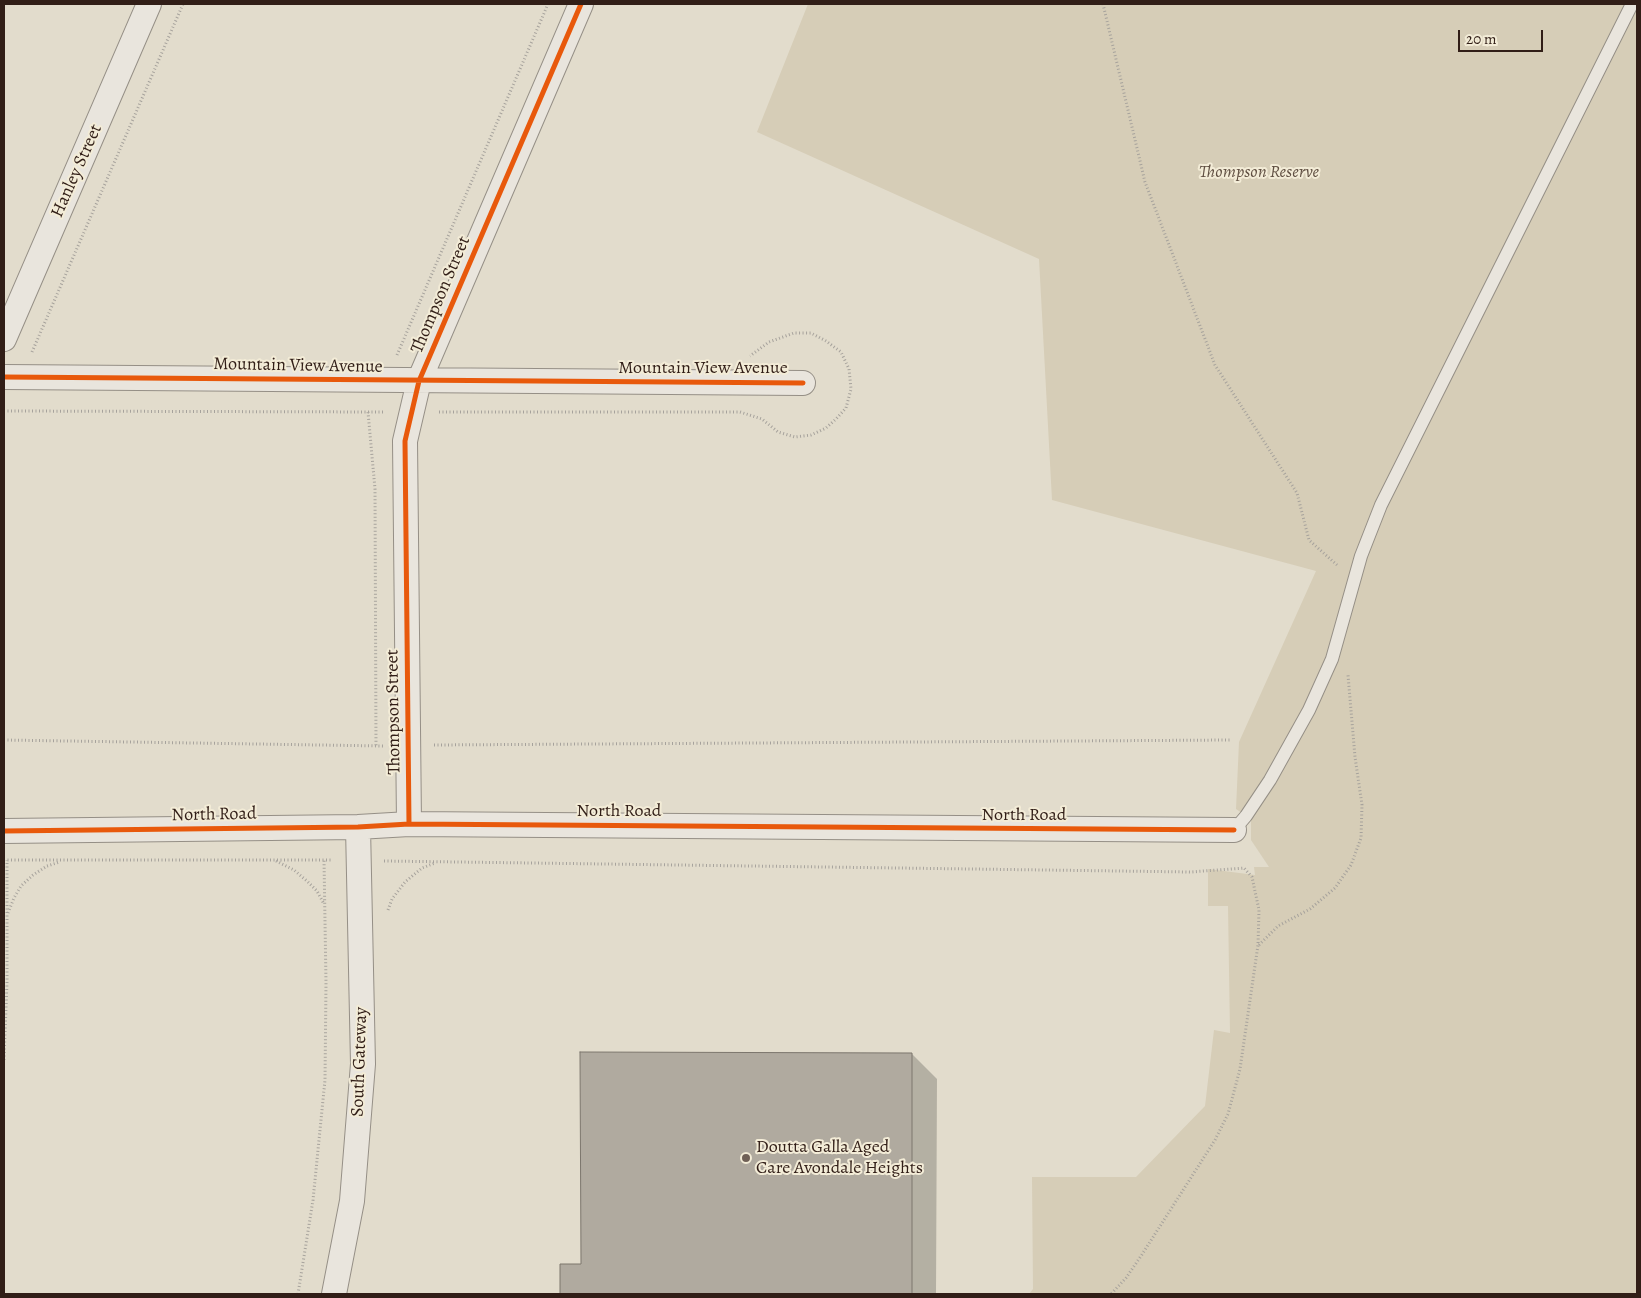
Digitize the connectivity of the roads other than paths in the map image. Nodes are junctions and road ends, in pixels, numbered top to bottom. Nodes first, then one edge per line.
1 (150, 4) edge
2 (581, 4) edge
3 (1632, 4) edge
4 (4, 339) edge
5 (4, 377) edge
6 (420, 381) junction
7 (803, 383) dead end
8 (409, 824) junction
9 (358, 827) junction
10 (1234, 830) joint
11 (4, 831) edge
12 (334, 1294) edge

1 - 4 street, Hanley Street
2 - 6 street, Thompson Street
3 - 10 lane
5 - 6 street, Mountain View Avenue
6 - 7 street, Mountain View Avenue
6 - 8 street, Thompson Street
8 - 9 street, North Road
8 - 10 street, North Road
9 - 11 street, North Road
9 - 12 street, South Gateway

